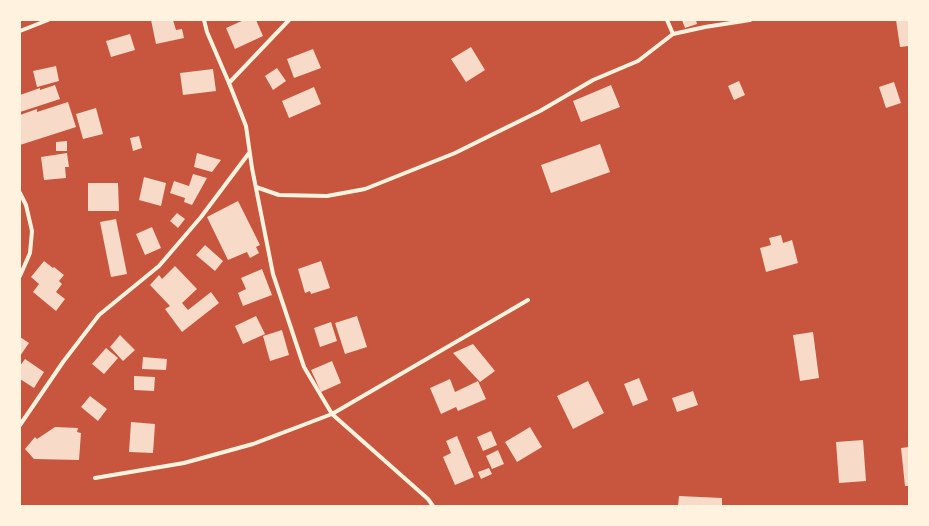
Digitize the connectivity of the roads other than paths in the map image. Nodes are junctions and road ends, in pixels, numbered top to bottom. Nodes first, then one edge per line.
1 (48, 20) edge
2 (204, 20) edge
3 (289, 20) edge
4 (667, 20) edge
5 (750, 20) edge
6 (20, 31) edge
7 (673, 34) junction
8 (229, 83) junction
9 (250, 153) junction
10 (256, 187) junction
11 (20, 193) edge
12 (20, 276) edge
13 (528, 300) dead end
14 (332, 414) junction
15 (20, 425) edge
16 (94, 478) dead end
17 (433, 506) edge

1 - 6 street
2 - 8 street
3 - 8 street
4 - 7 street
5 - 7 street
7 - 10 street
8 - 9 street
9 - 10 street
9 - 15 street
10 - 14 street
11 - 12 street
13 - 14 street
14 - 16 street
14 - 17 street

